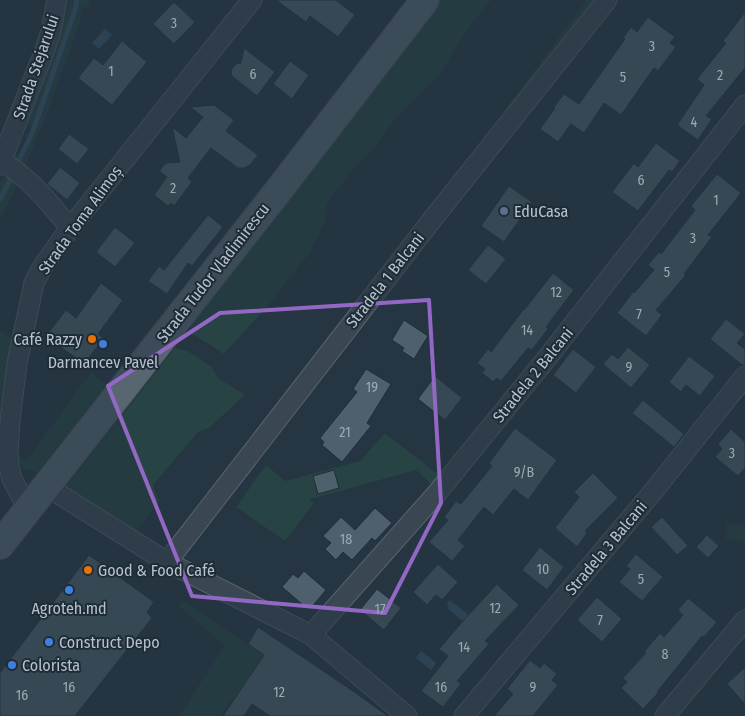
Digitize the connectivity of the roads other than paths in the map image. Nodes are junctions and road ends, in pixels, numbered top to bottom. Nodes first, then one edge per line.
1 (57, 0) edge
2 (252, 0) edge
3 (425, 0) edge
4 (607, 0) edge
5 (745, 105) edge
6 (8, 167) edge
7 (70, 228) junction
8 (745, 376) edge
9 (46, 486) junction
10 (28, 509) junction
11 (0, 545) edge
12 (167, 562) junction
13 (745, 620) edge
14 (310, 635) junction
15 (406, 716) edge
16 (464, 716) edge
17 (665, 716) edge

1 - 6 street, Strada Stejarului
2 - 7 street, Strada Toma Alimoș
3 - 9 main road, Strada Tudor Vladimirescu
4 - 12 street, Stradela 1 Balcani
5 - 14 street, Stradela 2 Balcani
6 - 7 street, Strada Stejarului
7 - 10 street, Strada Toma Alimoș
8 - 16 street, Stradela 3 Balcani
9 - 10 main road, Strada Tudor Vladimirescu
9 - 12 street
10 - 11 main road, Strada Tudor Vladimirescu
12 - 14 street
13 - 17 street
14 - 15 street

